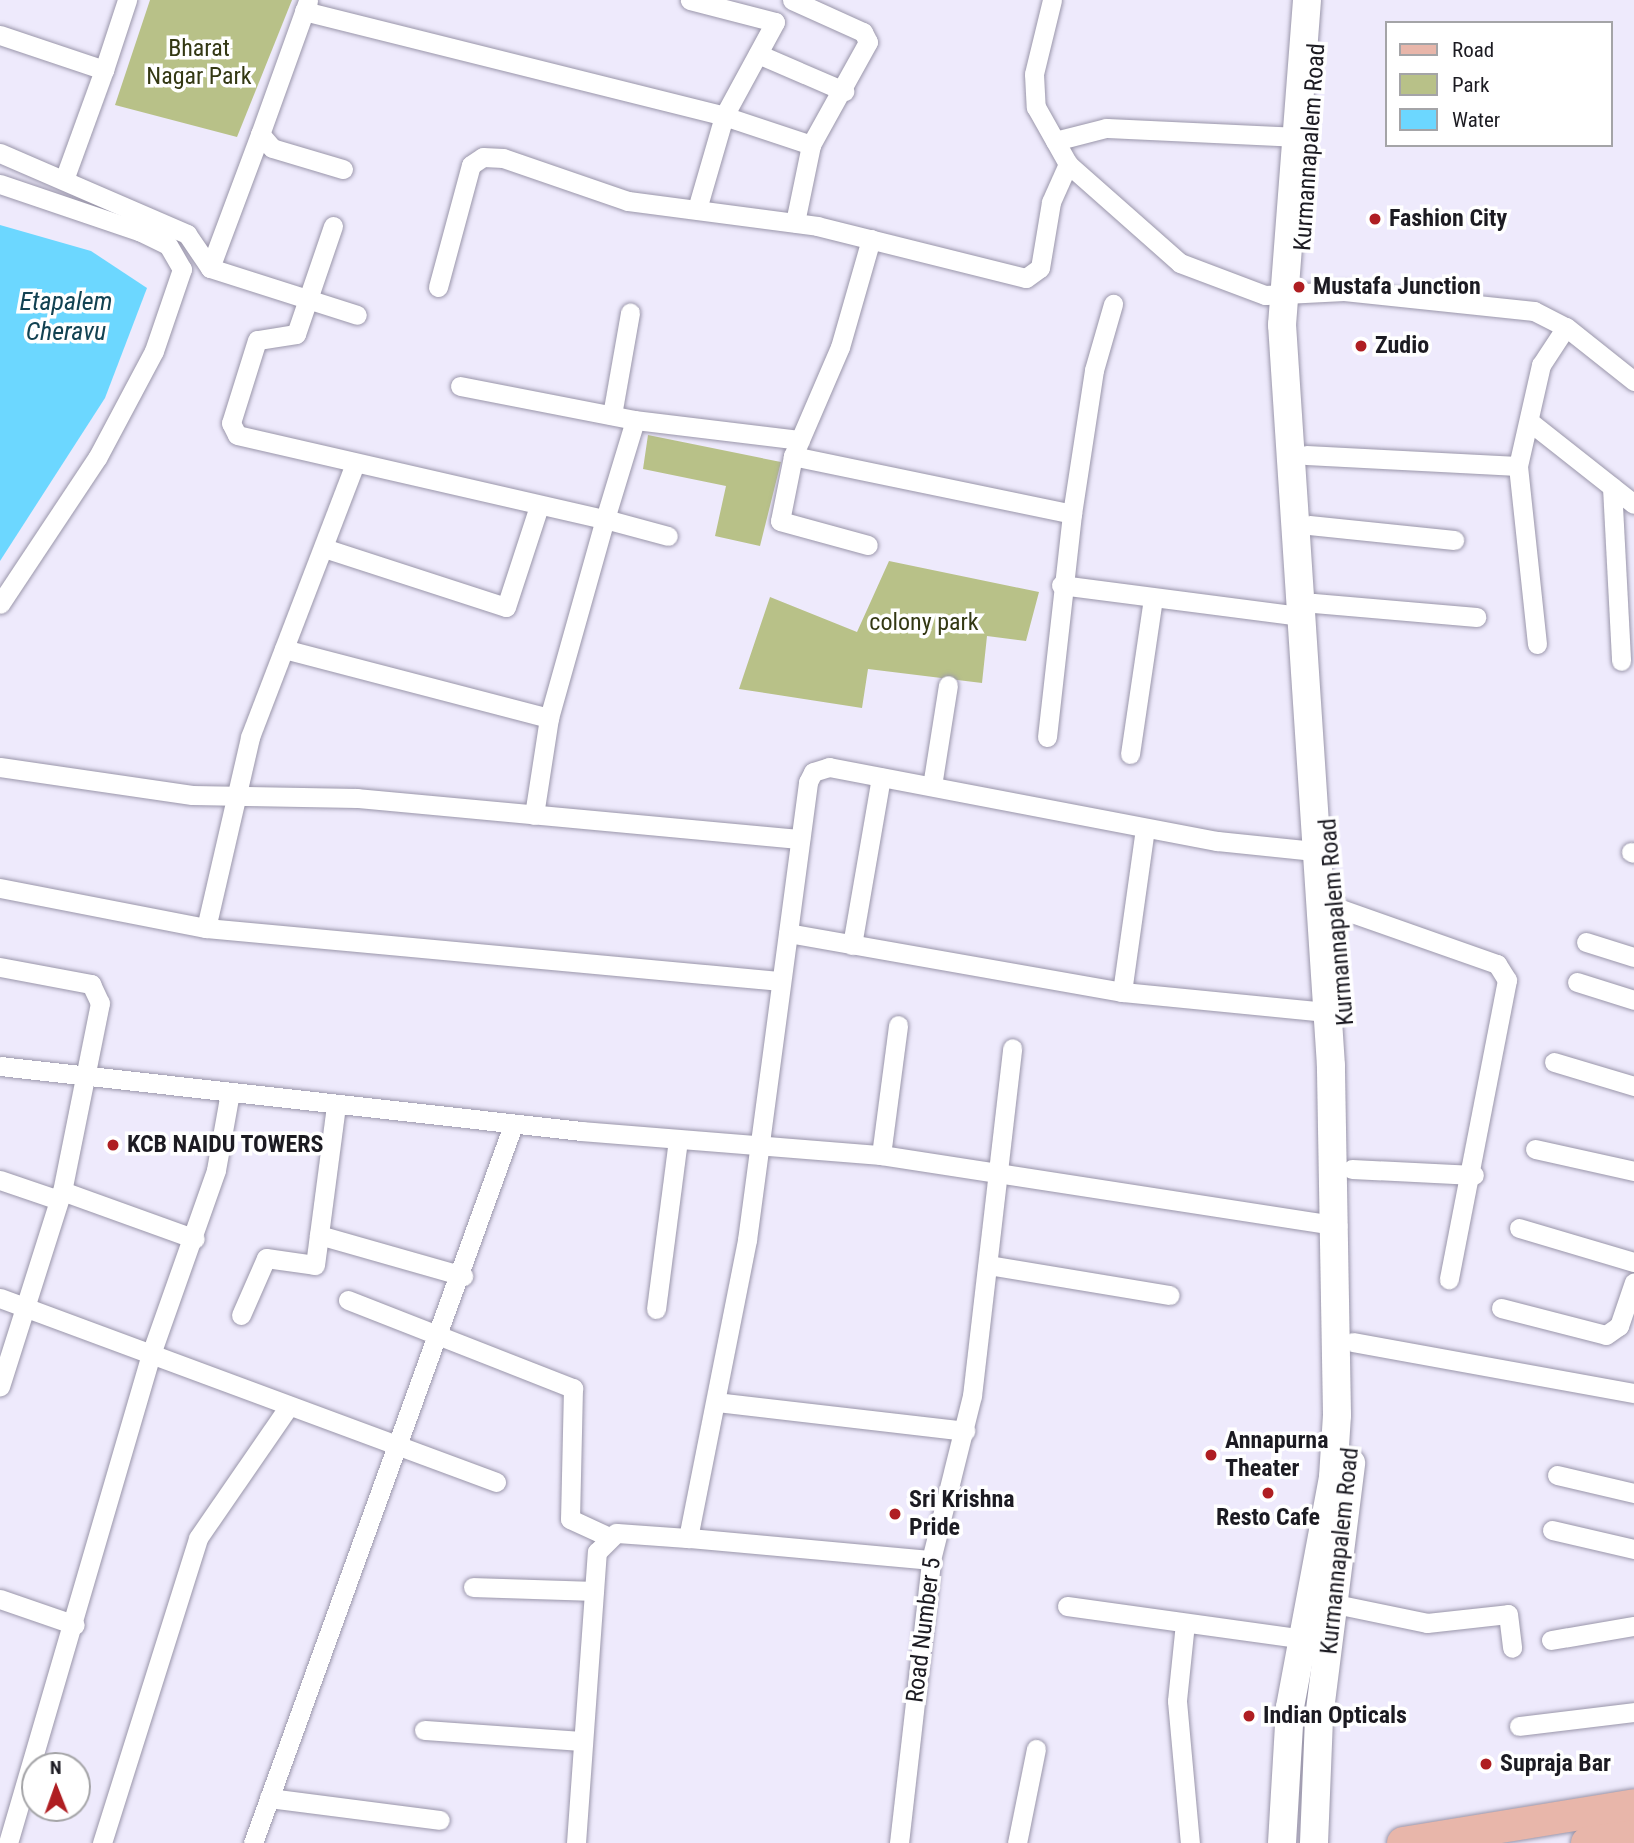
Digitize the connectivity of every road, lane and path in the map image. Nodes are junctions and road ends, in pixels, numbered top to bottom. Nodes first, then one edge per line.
1 (127, 0) edge
2 (690, 0) edge
3 (790, 0) edge
4 (1052, 0) edge
5 (1307, 0) edge
6 (1321, 0) edge
7 (306, 6) edge
8 (775, 22) junction
9 (0, 34) edge
10 (758, 54) junction
11 (104, 70) junction
12 (844, 90) junction
13 (724, 116) junction
14 (260, 134) junction
15 (1295, 137) junction
16 (1055, 141) junction
17 (811, 145) junction
18 (0, 153) edge
19 (1068, 164) junction
20 (343, 169) dead end
21 (65, 177) junction
22 (0, 184) edge
23 (697, 209) junction
24 (795, 222) junction
25 (333, 226) dead end
26 (871, 239) junction
27 (210, 268) junction
28 (438, 287) dead end
29 (1292, 294) junction
30 (309, 300) junction
31 (1113, 304) dead end
32 (630, 313) dead end
33 (357, 315) dead end
34 (1566, 327) junction
35 (1634, 381) edge
36 (460, 386) dead end
37 (611, 415) junction
38 (635, 420) junction
39 (1530, 422) junction
40 (796, 448) junction
41 (1306, 455) junction
42 (355, 463) junction
43 (1518, 466) junction
44 (1612, 487) junction
45 (1634, 504) edge
46 (539, 506) junction
47 (1072, 514) junction
48 (605, 519) junction
49 (1309, 525) junction
50 (668, 536) dead end
51 (1454, 540) dead end
52 (868, 545) dead end
53 (324, 548) junction
54 (1061, 585) junction
55 (1153, 598) junction
56 (0, 604) edge
57 (1307, 610) junction
58 (1476, 617) dead end
59 (1537, 644) dead end
60 (284, 649) junction
61 (1621, 661) dead end
62 (948, 685) dead end
63 (549, 718) junction
64 (1047, 737) dead end
65 (1130, 754) dead end
66 (0, 768) edge
67 (881, 777) junction
68 (932, 786) junction
69 (237, 798) junction
70 (534, 815) junction
71 (1146, 829) junction
72 (800, 839) junction
73 (1314, 851) junction
74 (0, 888) edge
75 (1335, 907) junction
76 (206, 928) junction
77 (788, 933) junction
78 (1586, 942) dead end
79 (852, 945) junction
80 (1634, 957) edge
81 (0, 967) edge
82 (779, 981) junction
83 (1577, 982) dead end
84 (1122, 992) junction
85 (1634, 1000) edge
86 (1327, 1012) junction
87 (898, 1025) dead end
88 (1012, 1048) dead end
89 (1554, 1062) dead end
90 (0, 1066) edge
91 (89, 1078) junction
92 (1634, 1086) edge
93 (230, 1092) junction
94 (336, 1106) junction
95 (513, 1125) junction
96 (678, 1140) junction
97 (757, 1145) junction
98 (1535, 1149) dead end
99 (881, 1155) junction
100 (1352, 1169) junction
101 (999, 1170) junction
102 (1634, 1171) edge
103 (1474, 1175) junction
104 (0, 1180) edge
105 (60, 1196) junction
106 (1338, 1226) junction
107 (1519, 1228) dead end
108 (319, 1234) junction
109 (195, 1239) junction
110 (1634, 1262) edge
111 (988, 1265) junction
112 (463, 1276) junction
113 (1449, 1279) dead end
114 (1634, 1282) edge
115 (1170, 1295) dead end
116 (0, 1298) edge
117 (348, 1300) dead end
118 (26, 1306) junction
119 (1502, 1308) dead end
120 (656, 1309) dead end
121 (241, 1315) dead end
122 (440, 1335) junction
123 (1353, 1342) junction
124 (151, 1354) junction
125 (0, 1386) edge
126 (1634, 1393) edge
127 (716, 1402) junction
128 (289, 1406) junction
129 (965, 1431) junction
130 (396, 1445) junction
131 (1557, 1475) dead end
132 (496, 1482) dead end
133 (1634, 1493) edge
134 (1552, 1530) dead end
135 (607, 1536) junction
136 (688, 1538) junction
137 (1634, 1549) edge
138 (931, 1560) junction
139 (473, 1587) dead end
140 (594, 1591) junction
141 (0, 1600) edge
142 (1325, 1602) junction
143 (1067, 1606) dead end
144 (1185, 1623) junction
145 (75, 1625) junction
146 (1634, 1626) edge
147 (1304, 1639) junction
148 (1551, 1640) dead end
149 (1512, 1648) dead end
150 (1634, 1712) edge
151 (1519, 1726) dead end
152 (424, 1730) dead end
153 (583, 1741) junction
154 (1036, 1749) dead end
155 (269, 1798) junction
156 (1634, 1805) edge
157 (440, 1820) dead end
158 (1634, 1836) edge
159 (8, 1843) edge
160 (102, 1843) edge
161 (253, 1843) edge
162 (576, 1843) edge
163 (899, 1843) edge
164 (1017, 1843) edge
165 (1190, 1843) edge
166 (1282, 1843) edge
167 (1314, 1843) edge
168 (1403, 1843) edge
169 (1587, 1843) edge

1 - 11 street
2 - 8 street
3 - 8 street
3 - 12 street
4 - 16 street
5 - 15 main road
6 - 29 main road, Kurmannapalem Road
7 - 13 street
7 - 14 street
8 - 10 street
9 - 11 street
10 - 12 street
10 - 13 street
11 - 21 street
12 - 17 street
13 - 17 street
13 - 23 street
14 - 20 street
14 - 27 street
15 - 16 street
15 - 29 main road
16 - 19 street
17 - 24 street
18 - 21 street
19 - 26 street
19 - 29 street
21 - 27 street
22 - 56 street
23 - 24 street
23 - 28 street
24 - 26 street
25 - 30 street
26 - 40 street
27 - 30 street
29 - 34 street
29 - 41 main road, Kurmannapalem Road
29 - 57 main road
30 - 33 street
30 - 42 street
31 - 47 street
32 - 37 street
34 - 35 street
34 - 39 street
36 - 37 street
37 - 38 street
38 - 40 street
38 - 48 street
39 - 43 street
39 - 44 street
40 - 47 street
40 - 52 street
41 - 43 street
41 - 49 main road, Kurmannapalem Road
42 - 46 street
42 - 53 street
43 - 59 street
44 - 45 street
44 - 61 street
46 - 48 street
46 - 53 street
47 - 54 street
48 - 50 street
48 - 63 street
49 - 51 street
49 - 57 main road, Kurmannapalem Road
53 - 60 street
54 - 55 street
54 - 64 street
55 - 57 street
55 - 65 street
57 - 58 street
57 - 73 main road
57 - 75 main road, Kurmannapalem Road
60 - 63 street
60 - 69 street
62 - 68 street
63 - 70 street
66 - 69 street
67 - 68 street
67 - 72 street
67 - 79 street
68 - 71 street
69 - 70 street
69 - 76 street
70 - 72 street
71 - 73 street
71 - 84 street
72 - 77 street
73 - 86 main road
74 - 76 street
75 - 100 main road, Kurmannapalem Road
75 - 103 street
76 - 82 street
77 - 79 street
77 - 82 street
78 - 80 street
79 - 84 street
81 - 91 street
82 - 97 street
83 - 85 street
84 - 86 street
86 - 106 main road
87 - 99 street
88 - 101 street, Road Number 5
89 - 92 street
90 - 91 street
91 - 93 street
91 - 105 street
93 - 94 street
93 - 109 street
94 - 95 street
94 - 108 street
95 - 96 street
95 - 112 street
96 - 97 street
96 - 120 street
97 - 99 street
97 - 127 street
98 - 102 street
99 - 101 street
100 - 103 street
100 - 123 main road, Kurmannapalem Road
101 - 106 street
101 - 111 street, Road Number 5
103 - 113 street
104 - 105 street
105 - 109 street
105 - 118 street
106 - 142 main road
107 - 110 street
108 - 112 street
108 - 121 street
109 - 124 street
111 - 115 street
111 - 129 street, Road Number 5
112 - 122 street
114 - 119 street
116 - 118 street
117 - 122 street
118 - 124 street
118 - 125 street
122 - 130 street
122 - 135 street
123 - 126 street
123 - 142 main road, Kurmannapalem Road
124 - 128 street
124 - 145 street
127 - 129 street
127 - 136 street
128 - 130 street
128 - 160 street
129 - 138 street, Road Number 5
130 - 132 street
130 - 155 street
131 - 133 street
134 - 137 street
135 - 136 street
135 - 140 street
136 - 138 street
138 - 163 street, Road Number 5
139 - 140 street
140 - 153 street
141 - 145 street
142 - 147 main road
142 - 149 street
142 - 167 main road, Kurmannapalem Road
143 - 144 street
144 - 147 street
144 - 165 street
145 - 159 street
146 - 148 street
147 - 166 main road
150 - 151 street
152 - 153 street
153 - 162 street
154 - 164 street
155 - 157 street
155 - 161 street
156 - 168 main road
158 - 169 main road

